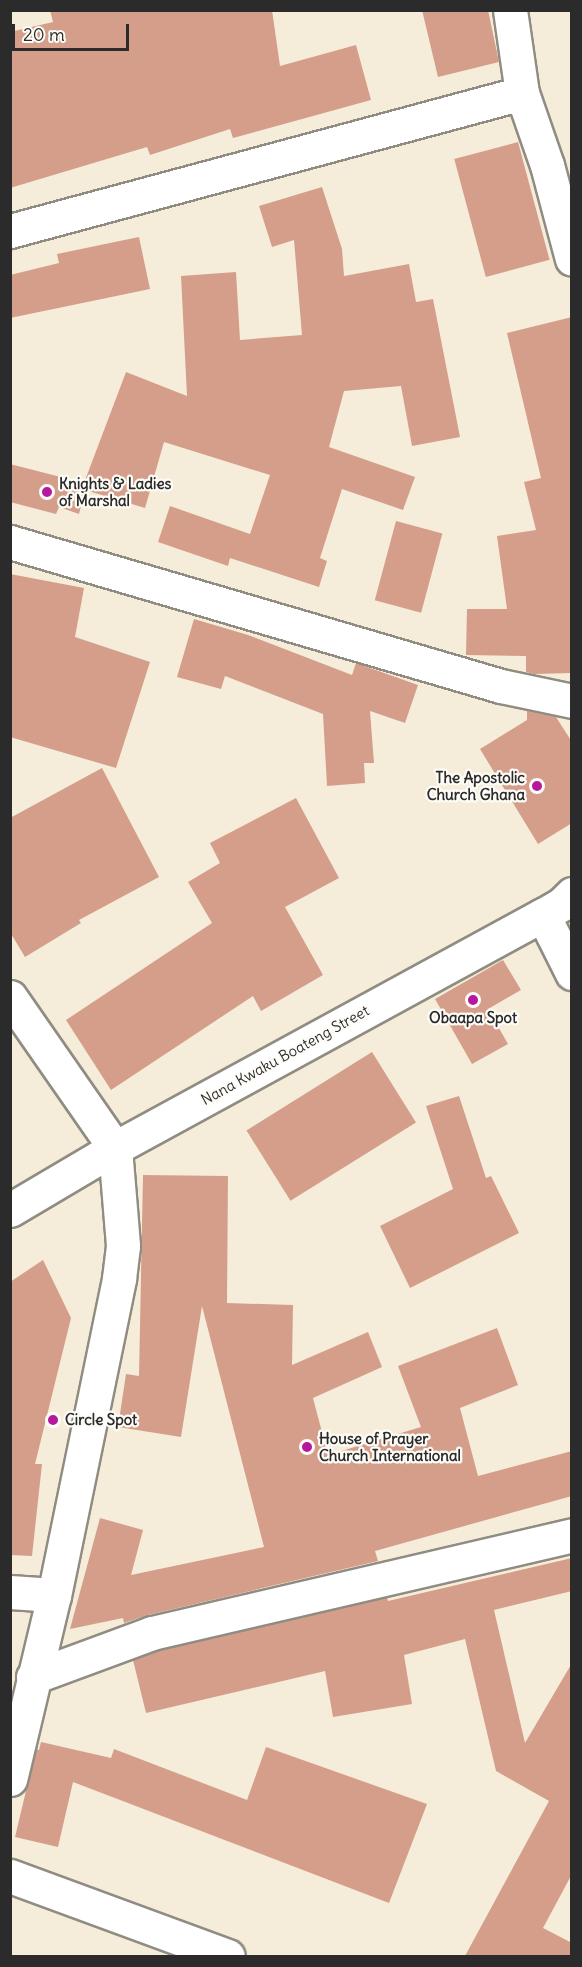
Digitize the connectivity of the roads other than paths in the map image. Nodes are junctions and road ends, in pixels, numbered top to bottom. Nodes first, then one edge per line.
1 (510, 10) edge
2 (522, 93) junction
3 (10, 231) edge
4 (572, 259) edge
5 (10, 542) edge
6 (572, 701) edge
7 (562, 904) edge
8 (572, 973) edge
9 (10, 996) edge
10 (115, 1148) junction
11 (10, 1210) edge
12 (572, 1535) edge
13 (10, 1592) edge
14 (54, 1595) junction
15 (33, 1677) junction
16 (17, 1716) edge
17 (10, 1779) edge
18 (10, 1876) edge
19 (228, 1956) edge

1 - 2 street
2 - 3 street
2 - 4 street
5 - 6 street
7 - 8 street
7 - 10 street, Nana Kwaku Boateng Street
9 - 10 street
10 - 11 street, Nana Kwaku Boateng Street
10 - 14 street
12 - 15 street
13 - 14 street
14 - 15 street
15 - 16 street
16 - 17 street
18 - 19 street

